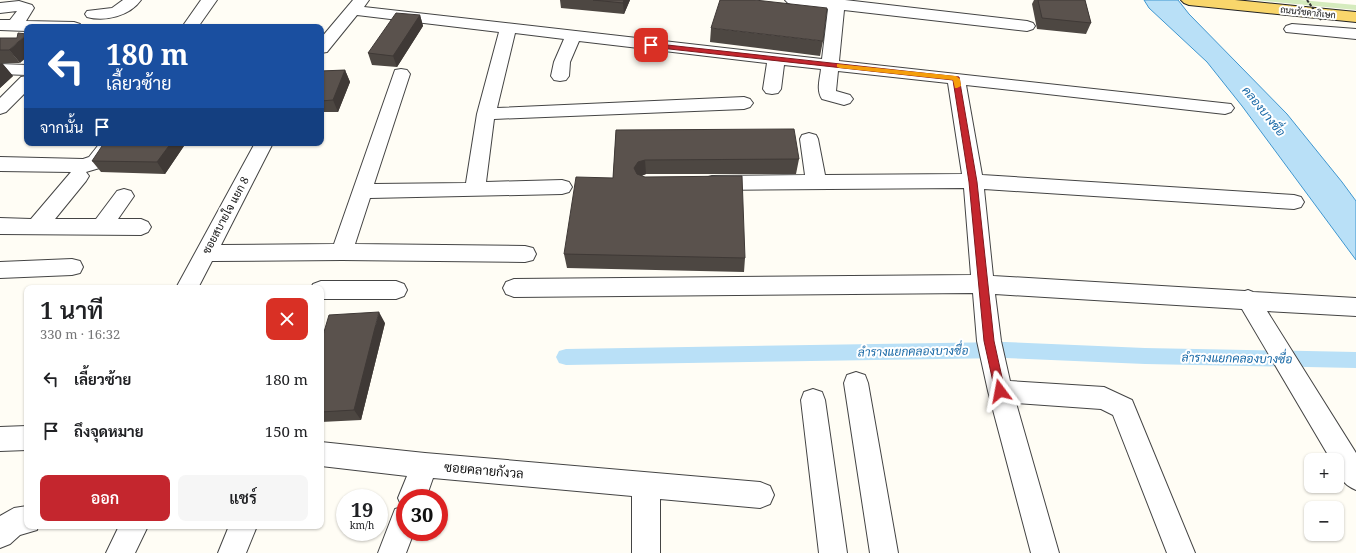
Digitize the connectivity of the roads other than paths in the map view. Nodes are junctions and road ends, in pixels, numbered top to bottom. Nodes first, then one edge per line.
1 (107, 0) edge
2 (132, 0) edge
3 (209, 0) edge
4 (793, 0) edge
5 (1189, 0) edge
6 (837, 2) edge
7 (356, 5) edge
8 (925, 7) edge
9 (0, 8) edge
10 (93, 14) junction
11 (1356, 17) edge
12 (7, 24) edge
13 (83, 24) edge
14 (192, 24) edge
15 (24, 25) edge
16 (1027, 26) dead end
17 (508, 28) junction
18 (1292, 29) dead end
19 (1356, 34) edge
20 (573, 36) junction
21 (0, 39) edge
22 (24, 40) edge
23 (324, 44) edge
24 (678, 60) dead end
25 (775, 64) junction
26 (831, 65) junction
27 (24, 70) edge
28 (1, 71) edge
29 (401, 74) dead end
30 (560, 76) dead end
31 (956, 79) junction
32 (24, 84) edge
33 (772, 89) dead end
34 (844, 99) dead end
35 (744, 103) dead end
36 (0, 108) edge
37 (1225, 108) dead end
38 (486, 114) junction
39 (809, 139) dead end
40 (262, 146) edge
41 (105, 150) edge
42 (0, 164) edge
43 (80, 176) dead end
44 (816, 182) junction
45 (973, 182) junction
46 (692, 183) edge
47 (562, 187) dead end
48 (474, 188) junction
49 (362, 191) junction
50 (124, 196) dead end
51 (1294, 202) dead end
52 (0, 226) edge
53 (37, 226) junction
54 (101, 227) junction
55 (141, 227) dead end
56 (342, 252) junction
57 (205, 253) junction
58 (524, 254) dead end
59 (72, 267) dead end
60 (0, 270) edge
61 (982, 284) junction
62 (189, 285) edge
63 (514, 288) dead end
64 (324, 290) edge
65 (396, 290) dead end
66 (1248, 299) junction
67 (1356, 307) edge
68 (856, 384) dead end
69 (1000, 391) junction
70 (813, 400) dead end
71 (24, 438) edge
72 (0, 439) edge
73 (324, 454) edge
74 (425, 465) junction
75 (1356, 476) edge
76 (646, 485) junction
77 (416, 489) edge
78 (760, 495) dead end
79 (24, 520) edge
80 (132, 529) edge
81 (242, 529) edge
82 (0, 534) edge
83 (396, 541) edge
84 (120, 553) edge
85 (232, 553) edge
86 (392, 553) edge
87 (646, 553) edge
88 (833, 553) edge
89 (884, 553) edge
90 (1045, 553) edge
91 (1181, 553) edge

1 - 10 street
2 - 10 street
3 - 14 street
4 - 6 street
5 - 11 main road, ถนนรัชดาภิเษก
6 - 8 street
6 - 26 street
7 - 17 street
7 - 23 street
8 - 16 street
9 - 12 street
10 - 13 street
12 - 15 street
17 - 20 street
17 - 38 street
18 - 19 street
20 - 25 street
20 - 30 street
21 - 22 street
24 - 25 street
25 - 26 street
25 - 33 street
26 - 31 street
26 - 34 street
27 - 28 street
29 - 49 street
31 - 37 street
31 - 45 street
32 - 36 street
35 - 38 street
38 - 48 street
39 - 44 street
40 - 57 street, ซอยสบายใจ แยก 8
41 - 42 street
43 - 53 street
44 - 45 street
44 - 46 street
45 - 51 street
45 - 61 street
47 - 48 street
48 - 49 street
49 - 56 street
50 - 54 street
52 - 53 street
53 - 54 street
54 - 55 street
56 - 57 street
56 - 58 street
57 - 62 street, ซอยสบายใจ แยก 8
59 - 60 street
61 - 63 street
61 - 66 street
61 - 69 street
64 - 65 street
66 - 67 street
66 - 75 street
68 - 89 street
69 - 90 street
69 - 91 street
70 - 88 street
71 - 72 street
73 - 74 street, ซอยคลายกังวล
74 - 76 street, ซอยคลายกังวล
74 - 77 street
76 - 78 street, ซอยคลายกังวล
76 - 87 street
79 - 82 street
80 - 84 street
81 - 85 street
83 - 86 street

